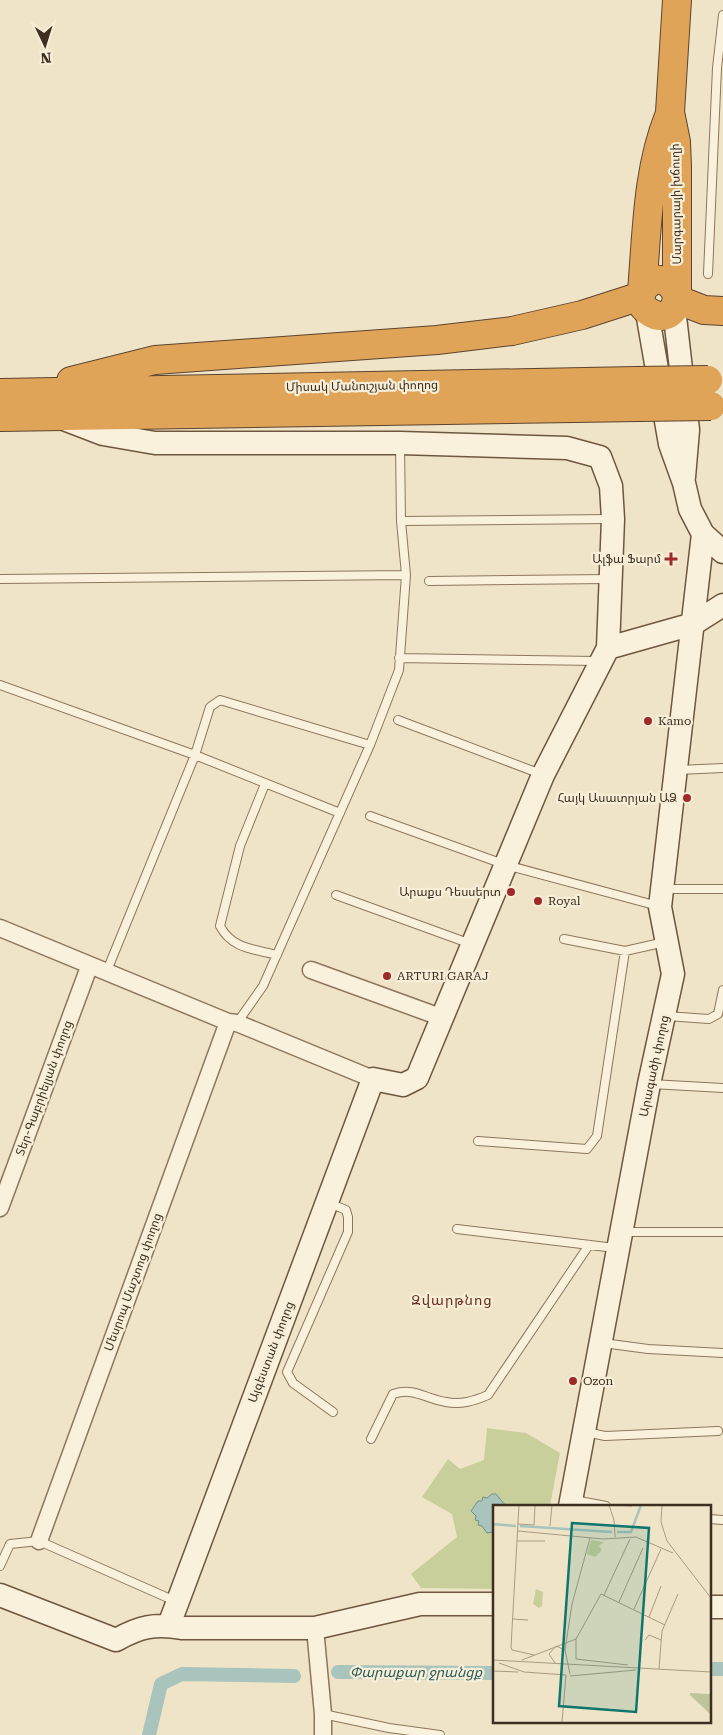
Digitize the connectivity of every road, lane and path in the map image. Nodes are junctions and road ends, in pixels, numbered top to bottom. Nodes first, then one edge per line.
1 (677, 0) edge
2 (723, 15) edge
3 (708, 274) dead end
4 (660, 301) junction
5 (723, 311) edge
6 (12, 393) edge
7 (716, 393) edge
8 (638, 394) junction
9 (0, 417) edge
10 (59, 417) junction
11 (400, 443) junction
12 (613, 519) junction
13 (401, 520) junction
14 (703, 534) junction
15 (723, 552) edge
16 (406, 575) junction
17 (0, 578) edge
18 (611, 579) junction
19 (429, 581) dead end
20 (723, 605) edge
21 (693, 624) junction
22 (605, 655) junction
23 (399, 658) junction
24 (0, 685) edge
25 (398, 720) dead end
26 (370, 745) junction
27 (195, 755) junction
28 (723, 768) edge
29 (676, 770) junction
30 (543, 775) junction
31 (265, 784) junction
32 (340, 812) junction
33 (370, 816) dead end
34 (506, 865) junction
35 (723, 889) edge
36 (336, 895) dead end
37 (661, 898) junction
38 (0, 928) edge
39 (564, 939) dead end
40 (667, 942) junction
41 (473, 944) junction
42 (625, 951) junction
43 (277, 955) junction
44 (89, 967) junction
45 (311, 970) dead end
46 (106, 973) junction
47 (723, 990) edge
48 (664, 1016) junction
49 (442, 1018) junction
50 (232, 1023) junction
51 (373, 1079) junction
52 (649, 1084) junction
53 (723, 1088) edge
54 (478, 1141) dead end
55 (327, 1203) junction
56 (0, 1208) edge
57 (457, 1229) dead end
58 (723, 1232) edge
59 (621, 1241) junction
60 (589, 1245) junction
61 (601, 1343) junction
62 (723, 1353) edge
63 (333, 1412) dead end
64 (718, 1431) dead end
65 (584, 1432) junction
66 (372, 1440) dead end
67 (571, 1503) edge
68 (594, 1505) edge
69 (710, 1519) edge
70 (723, 1520) edge
71 (39, 1541) junction
72 (0, 1566) edge
73 (0, 1595) edge
74 (177, 1602) junction
75 (493, 1604) edge
76 (710, 1606) edge
77 (723, 1607) edge
78 (169, 1625) junction
79 (315, 1628) junction
80 (323, 1714) junction
81 (323, 1735) edge
82 (440, 1735) edge

1 - 4 highway, Մարգարայի խճուղի
2 - 3 lane
4 - 5 highway
4 - 6 highway
4 - 14 street, Մարգարայի խճուղի
6 - 8 highway, Միսակ Մանուշյան փողոց
7 - 8 highway, Միսակ Մանուշյան փողոց, bridge
8 - 10 highway, Միսակ Մանուշյան փողոց
9 - 10 highway, Միսակ Մանուշյան փողոց
10 - 11 street
11 - 12 street
11 - 13 lane
12 - 13 lane
12 - 18 street
13 - 16 lane
14 - 15 street, Մարգարայի խճուղի
14 - 21 street, Արագածի փողոց
16 - 17 lane
16 - 23 lane
18 - 19 lane
18 - 22 street
20 - 21 street
21 - 22 street
21 - 29 street, Արագածի փողոց
22 - 23 lane
22 - 30 street
23 - 26 lane
24 - 27 lane
25 - 30 lane
26 - 27 lane
26 - 32 lane
27 - 31 lane
27 - 46 lane
28 - 29 lane
29 - 37 street, Արագածի փողոց
30 - 34 street
31 - 32 lane
31 - 43 lane
32 - 43 lane
33 - 34 lane
34 - 37 lane
34 - 41 street
35 - 37 lane
36 - 41 lane
37 - 40 street, Արագածի փողոց
38 - 44 street
39 - 42 lane
40 - 42 lane
40 - 48 street, Արագածի փողոց
41 - 49 street
42 - 54 lane
43 - 50 lane
44 - 46 street
44 - 56 street, Տեր-Գաբրիելյան փողոց
45 - 49 street
46 - 50 street
47 - 48 lane
48 - 52 street, Արագածի փողոց
49 - 51 street
50 - 51 street
50 - 71 street, Մեսրոպ Մաշտոց փողոց
51 - 55 street, Այգեստան փողոց
52 - 53 lane
52 - 59 street, Արագածի փողոց
55 - 63 lane
55 - 74 street, Այգեստան փողոց
57 - 60 lane
58 - 59 lane
59 - 60 lane
59 - 61 street, Արագածի փողոց
60 - 66 lane
61 - 62 lane
61 - 65 street, Արագածի փողոց
64 - 65 lane
65 - 67 street, Արագածի փողոց
67 - 68 lane
69 - 70 lane
71 - 72 lane
71 - 74 lane
73 - 78 street
74 - 78 street, Այգեստան փողոց
75 - 79 street
76 - 77 street
78 - 79 street
79 - 80 street
80 - 81 street
80 - 82 lane

